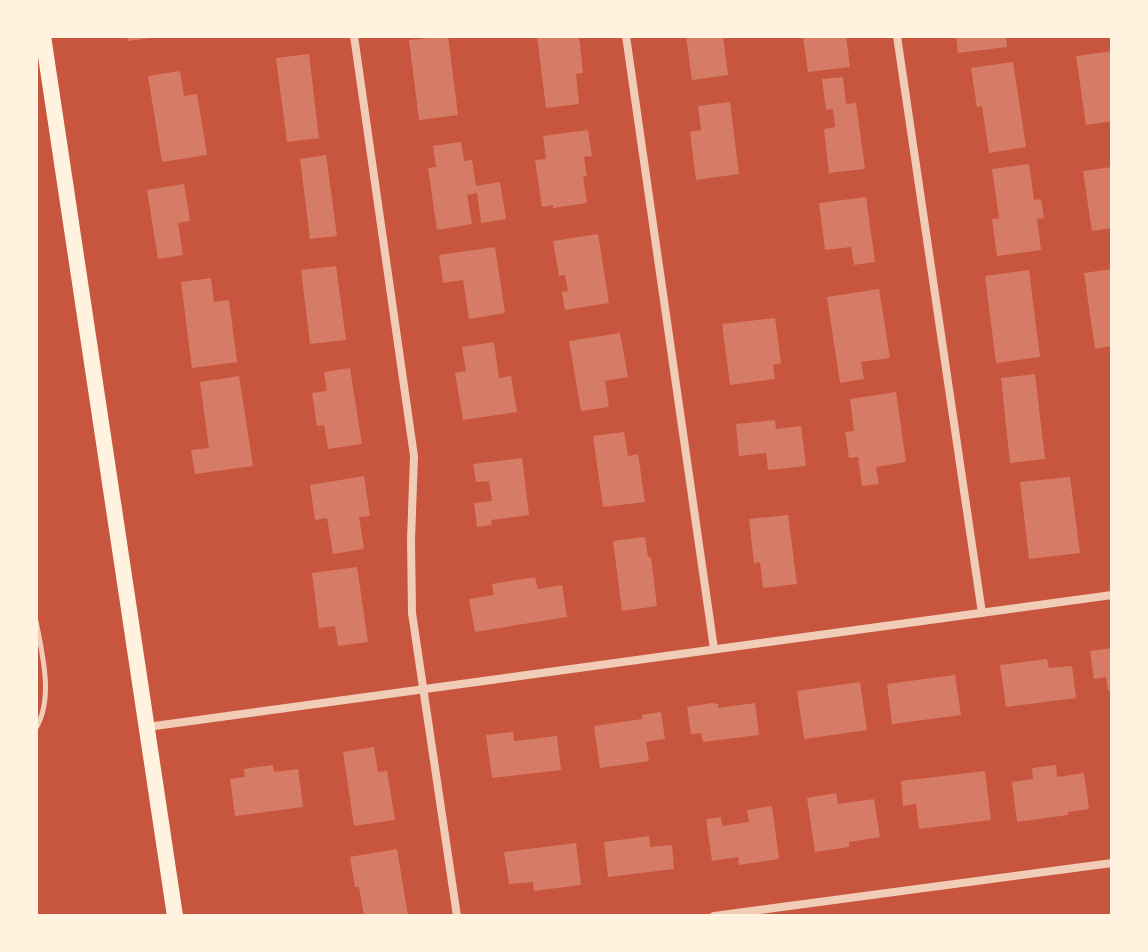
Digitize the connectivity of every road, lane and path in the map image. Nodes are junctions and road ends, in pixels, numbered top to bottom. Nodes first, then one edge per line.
1 (43, 36) edge
2 (354, 36) edge
3 (626, 36) edge
4 (897, 36) edge
5 (1112, 595) edge
6 (982, 613) junction
7 (36, 621) edge
8 (714, 649) junction
9 (424, 689) junction
10 (147, 727) junction
11 (36, 728) edge
12 (1112, 863) edge
13 (175, 916) edge
14 (457, 916) edge
15 (714, 916) edge

1 - 10 main road
2 - 9 street
3 - 8 street
4 - 6 street
5 - 6 street
6 - 8 street
7 - 11 lane
8 - 9 street
9 - 10 street
9 - 14 street
10 - 13 main road
12 - 15 street

